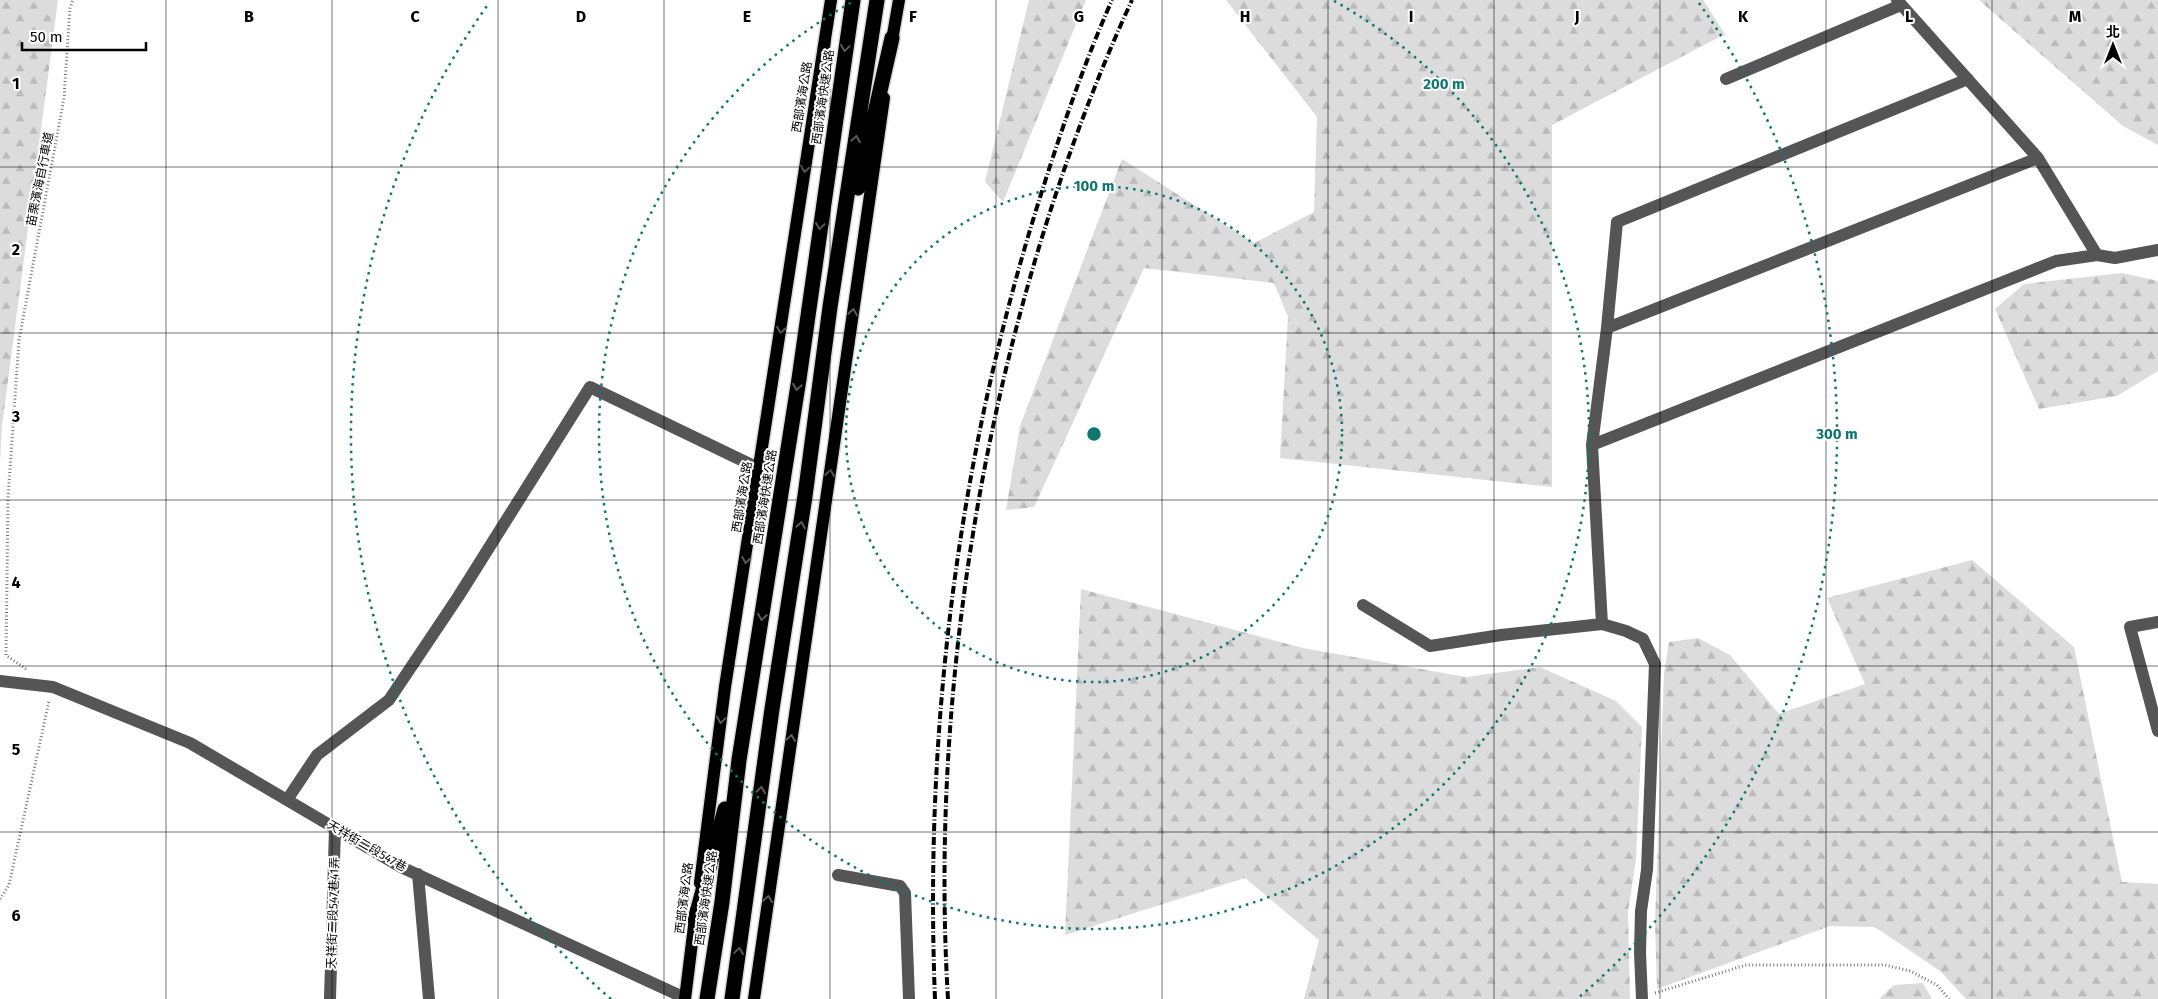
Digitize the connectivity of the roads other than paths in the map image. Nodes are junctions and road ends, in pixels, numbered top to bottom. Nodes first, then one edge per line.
1 (831, 0) edge
2 (853, 0) edge
3 (877, 0) edge
4 (899, 0) edge
5 (1896, 2) edge
6 (892, 38) junction
7 (1968, 79) junction
8 (1726, 80) dead end
9 (2038, 158) junction
10 (2158, 250) edge
11 (2097, 255) junction
12 (830, 307) junction
13 (1607, 328) junction
14 (1592, 445) junction
15 (760, 469) junction
16 (1363, 606) dead end
17 (2158, 622) edge
18 (1602, 624) junction
19 (0, 681) edge
20 (2158, 730) edge
21 (739, 760) junction
22 (287, 800) junction
23 (335, 828) junction
24 (418, 874) junction
25 (838, 875) dead end
26 (694, 920) junction
27 (330, 998) dead end
28 (685, 998) edge
29 (1642, 998) edge
30 (429, 999) edge
31 (707, 999) edge
32 (732, 999) edge
33 (754, 999) edge
34 (909, 999) edge

1 -> 15 main road, 西部濱海公路
2 -> 21 highway, 西部濱海快速公路
12 -> 3 highway
4 - 6 main road
5 - 7 street
5 - 8 street
6 - 12 highway
33 -> 6 main road
7 - 9 street
7 - 13 street
9 - 11 street
9 - 13 street
10 - 11 street
11 - 14 street
32 -> 12 highway
13 - 14 street
14 - 18 street
15 - 22 street
15 -> 26 main road, 西部濱海公路
16 - 18 street
17 - 20 street
18 - 29 street
19 - 22 street, 天祥街二段547巷
21 - 26 highway
21 - 31 highway, 西部濱海快速公路
22 - 23 street, 天祥街二段547巷
23 - 24 street, 天祥街二段547巷
23 - 27 street, 天祥街二段547巷41弄
24 - 28 street, 天祥街二段547巷
24 - 30 street
25 - 34 street
26 - 28 main road, 西部濱海公路

